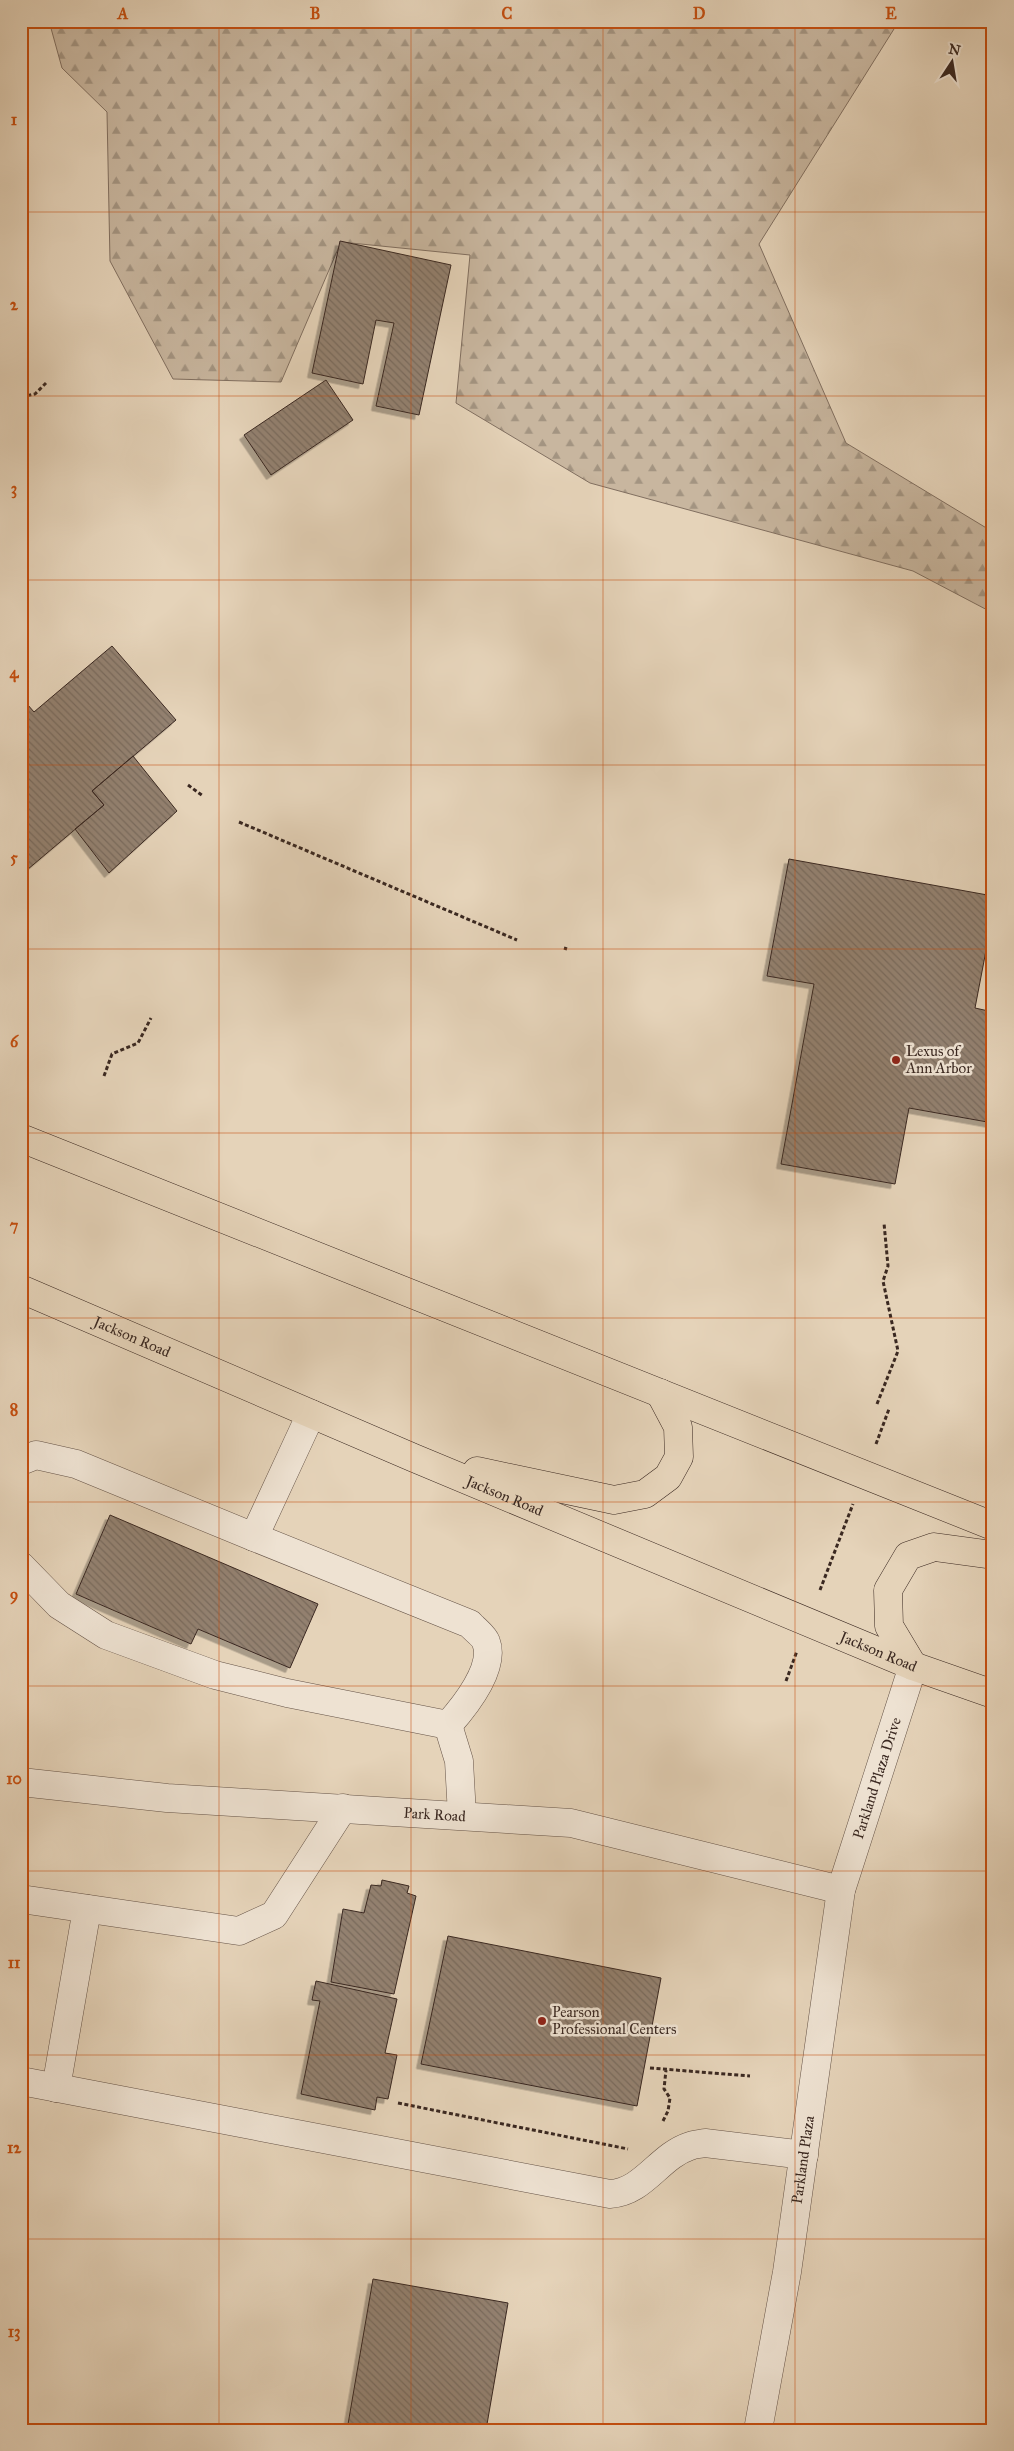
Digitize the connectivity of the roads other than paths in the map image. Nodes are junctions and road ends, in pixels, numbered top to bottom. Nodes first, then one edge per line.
1 (21, 1138) edge
2 (21, 1289) edge
3 (660, 1393) junction
4 (311, 1414) junction
5 (414, 1458) junction
6 (21, 1462) edge
7 (993, 1526) edge
8 (254, 1537) junction
9 (993, 1555) edge
10 (21, 1566) edge
11 (913, 1666) junction
12 (993, 1694) edge
13 (448, 1725) junction
14 (21, 1782) edge
15 (344, 1808) junction
16 (462, 1815) junction
17 (841, 1890) junction
18 (21, 1899) edge
19 (87, 1909) junction
20 (21, 2081) edge
21 (56, 2088) junction
22 (804, 2155) junction
23 (758, 2430) edge

1 - 3 main road
2 - 4 main road, Jackson Road
3 - 5 main road
3 - 7 main road
4 - 5 main road, Jackson Road
4 - 8 street
5 - 11 main road, Jackson Road
6 - 8 street
8 - 13 street
9 - 11 main road
10 - 13 street
11 - 12 main road, Jackson Road
11 - 17 street, Parkland Plaza Drive
13 - 16 street
14 - 15 street, Park Road
15 - 16 street, Park Road
15 - 19 street
16 - 17 street, Park Road
17 - 22 street, Parkland Plaza
18 - 19 street
19 - 21 street
20 - 21 street
21 - 22 street
22 - 23 street, Parkland Plaza

